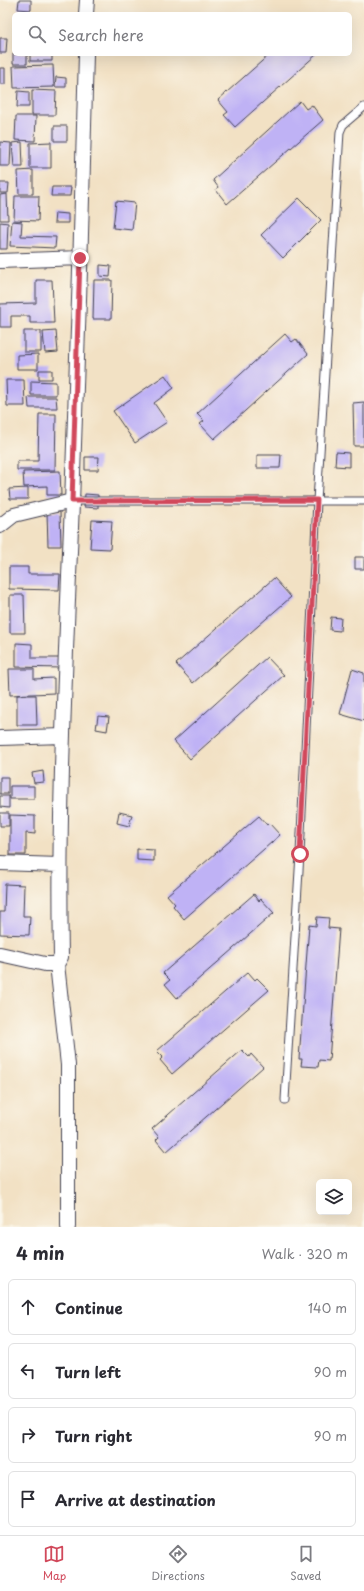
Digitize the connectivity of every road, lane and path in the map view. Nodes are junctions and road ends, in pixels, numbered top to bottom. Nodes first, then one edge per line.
1 (87, 0) edge
2 (86, 12) edge
3 (86, 56) edge
4 (364, 107) edge
5 (80, 258) junction
6 (0, 261) edge
7 (317, 500) junction
8 (364, 500) edge
9 (72, 501) junction
10 (0, 526) edge
11 (62, 736) junction
12 (0, 738) edge
13 (0, 863) edge
14 (59, 865) junction
15 (0, 954) edge
16 (57, 964) junction
17 (285, 1100) dead end
18 (68, 1227) edge

1 - 2 street
3 - 5 street
4 - 7 lane
5 - 6 street
5 - 9 street
7 - 8 lane
7 - 9 lane
7 - 17 lane
9 - 10 street
9 - 11 street
11 - 12 street
11 - 14 street
13 - 14 street
14 - 16 street
15 - 16 street
16 - 18 street

